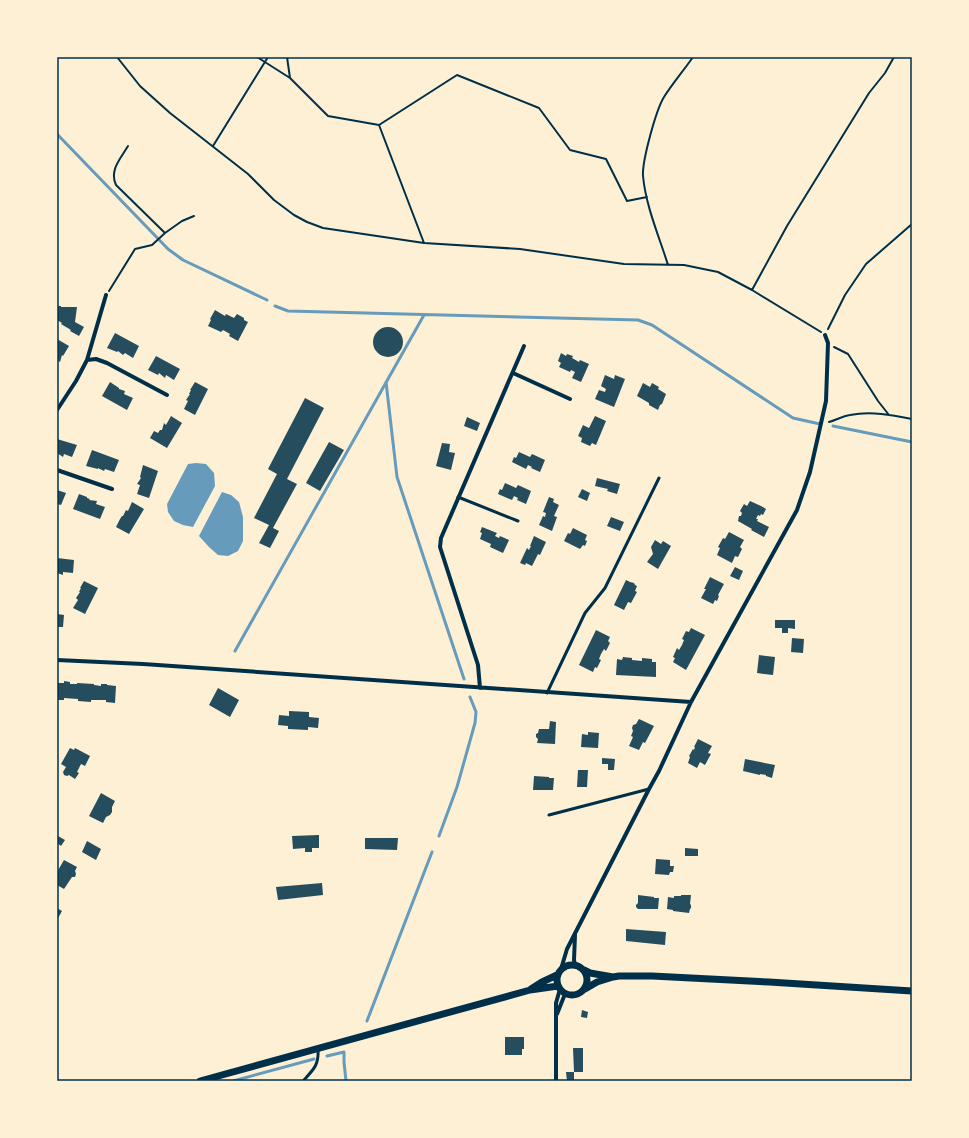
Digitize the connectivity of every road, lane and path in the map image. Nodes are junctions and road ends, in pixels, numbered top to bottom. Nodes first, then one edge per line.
1 (118, 57) edge
2 (257, 57) edge
3 (268, 57) edge
4 (287, 57) edge
5 (693, 57) edge
6 (894, 57) edge
7 (265, 62) junction
8 (290, 78) junction
9 (379, 125) junction
10 (128, 146) dead end
11 (213, 146) junction
12 (646, 197) junction
13 (194, 216) dead end
14 (912, 224) edge
15 (164, 234) junction
16 (424, 243) junction
17 (668, 265) junction
18 (752, 290) junction
19 (106, 295) joint
20 (825, 335) junction
21 (828, 343) junction
22 (524, 346) dead end
23 (87, 360) junction
24 (513, 373) junction
25 (167, 395) dead end
26 (570, 399) dead end
27 (57, 410) edge
28 (889, 415) junction
29 (912, 419) edge
30 (821, 424) junction
31 (57, 470) edge
32 (660, 478) dead end
33 (112, 490) dead end
34 (458, 497) junction
35 (518, 521) dead end
36 (57, 660) edge
37 (480, 688) junction
38 (547, 693) junction
39 (691, 702) junction
40 (649, 789) junction
41 (549, 815) dead end
42 (576, 932) junction
43 (575, 965) junction
44 (584, 970) junction
45 (559, 972) junction
46 (613, 977) junction
47 (584, 989) junction
48 (530, 990) junction
49 (561, 990) junction
50 (912, 991) edge
51 (556, 1014) junction
52 (318, 1049) junction
53 (200, 1081) edge
54 (303, 1081) edge
55 (556, 1081) edge

1 - 11 path
2 - 7 path
3 - 7 path
4 - 8 path
5 - 12 path
6 - 18 path
7 - 8 path
7 - 11 path
8 - 9 path
9 - 12 path
9 - 16 path
10 - 15 path
11 - 16 path
12 - 17 path
13 - 15 path
14 - 20 path
15 - 19 path
16 - 17 path
17 - 18 path
18 - 20 path
19 - 23 street
20 - 21 street
21 - 28 path
21 - 30 street
22 - 24 street
23 - 25 street
23 - 27 street
24 - 26 street
24 - 34 street
28 - 29 path
28 - 30 path
30 - 39 street
31 - 33 street
32 - 38 lane
34 - 35 lane
34 - 37 street
36 - 37 street
37 - 38 street
38 - 39 street
39 - 40 street
40 - 41 lane
40 - 42 street
42 - 43 street
42 - 45 street
43 - 44 street
43 - 45 street
44 - 46 street
44 - 47 street
45 - 48 street
45 - 49 street
46 - 47 street
46 - 50 street
47 - 49 street
48 - 49 street
48 - 52 street
49 - 51 street
49 - 51 street
51 - 55 street
52 - 53 street
52 - 54 lane

